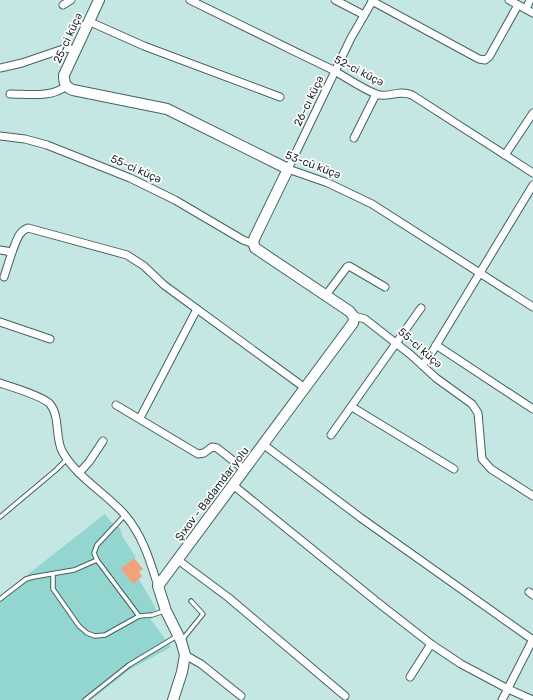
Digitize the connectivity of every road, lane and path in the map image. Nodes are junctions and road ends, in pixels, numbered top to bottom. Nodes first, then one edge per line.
1 (71, 0) edge
2 (100, 0) edge
3 (190, 0) edge
4 (335, 0) edge
5 (509, 0) edge
6 (530, 0) edge
7 (373, 1) edge
8 (63, 5) dead end
9 (518, 5) junction
10 (526, 9) junction
11 (533, 13) edge
12 (364, 15) junction
13 (88, 22) junction
14 (75, 50) junction
15 (0, 68) edge
16 (336, 72) junction
17 (66, 86) junction
18 (10, 94) dead end
19 (376, 94) junction
20 (280, 97) dead end
21 (533, 113) edge
22 (0, 136) edge
23 (354, 138) dead end
24 (505, 155) junction
25 (288, 169) junction
26 (533, 174) edge
27 (533, 185) edge
28 (254, 244) junction
29 (0, 250) edge
30 (12, 252) junction
31 (481, 273) junction
32 (4, 277) dead end
33 (385, 287) dead end
34 (326, 295) junction
35 (533, 307) edge
36 (421, 308) dead end
37 (197, 309) junction
38 (354, 316) junction
39 (0, 322) edge
40 (50, 339) dead end
41 (397, 343) junction
42 (436, 345) junction
43 (422, 365) junction
44 (0, 383) edge
45 (305, 388) junction
46 (116, 405) dead end
47 (352, 407) junction
48 (533, 409) edge
49 (140, 418) junction
50 (331, 435) dead end
51 (103, 441) dead end
52 (264, 445) junction
53 (67, 459) junction
54 (454, 469) dead end
55 (245, 470) junction
56 (79, 473) junction
57 (233, 485) junction
58 (533, 496) edge
59 (125, 515) junction
60 (0, 517) edge
61 (96, 560) junction
62 (178, 560) junction
63 (53, 574) junction
64 (158, 586) junction
65 (0, 599) edge
66 (191, 601) dead end
67 (166, 611) junction
68 (139, 616) junction
69 (180, 638) junction
70 (533, 639) edge
71 (431, 644) junction
72 (185, 655) junction
73 (410, 677) dead end
74 (508, 689) junction
75 (240, 696) dead end
76 (345, 696) dead end
77 (85, 700) edge
78 (173, 700) edge
79 (502, 700) edge
80 (533, 700) edge

1 - 8 street
2 - 13 street, 25-ci küçə
3 - 16 street, 52-ci küçə
4 - 12 street
5 - 9 street
6 - 10 street
7 - 9 street
7 - 12 street, 26-cı küçə
9 - 10 street
10 - 11 street
12 - 16 street, 26-cı küçə
13 - 14 street, 25-ci küçə
13 - 20 street
14 - 15 street
14 - 17 street, 25-ci küçə
16 - 19 street, 52-ci küçə
16 - 25 street, 26-cı küçə
17 - 18 street
17 - 25 street, 53-cü küçə
19 - 23 street
19 - 24 street, 52-ci küçə
21 - 24 street
22 - 28 street, 55-ci küçə
24 - 26 street, 52-ci küçə
25 - 28 street
25 - 31 street, 53-cü küçə
27 - 31 street
28 - 34 street, 55-ci küçə
29 - 30 street
30 - 32 street
30 - 37 street
31 - 35 street, 53-cü küçə
31 - 42 street
33 - 34 street
34 - 38 street, 55-ci küçə
36 - 41 street
37 - 45 street
37 - 49 street
38 - 41 street, 55-ci küçə
38 - 45 street, Şıxov - Badamdar yolu
39 - 40 street
41 - 43 street, 55-ci küçə
41 - 47 street
42 - 43 street
42 - 48 street
43 - 58 street, 55-ci küçə
44 - 53 street
45 - 52 street, Şıxov - Badamdar yolu
46 - 49 street
47 - 50 street
47 - 54 street
49 - 55 street
51 - 56 street
52 - 55 street, Şıxov - Badamdar yolu
52 - 70 street
53 - 56 street
53 - 60 lane
55 - 57 street, Şıxov - Badamdar yolu
56 - 59 street
57 - 62 street, Şıxov - Badamdar yolu
57 - 71 street
59 - 61 lane
59 - 64 street
61 - 63 lane
61 - 68 lane
62 - 64 street, Şıxov - Badamdar yolu
62 - 76 street
63 - 65 lane
63 - 68 lane
64 - 67 street
66 - 69 lane
67 - 68 lane
67 - 69 street
69 - 72 street
69 - 77 lane
70 - 74 street
71 - 73 street
71 - 74 street
72 - 75 street
72 - 78 street
74 - 79 street
74 - 80 street

